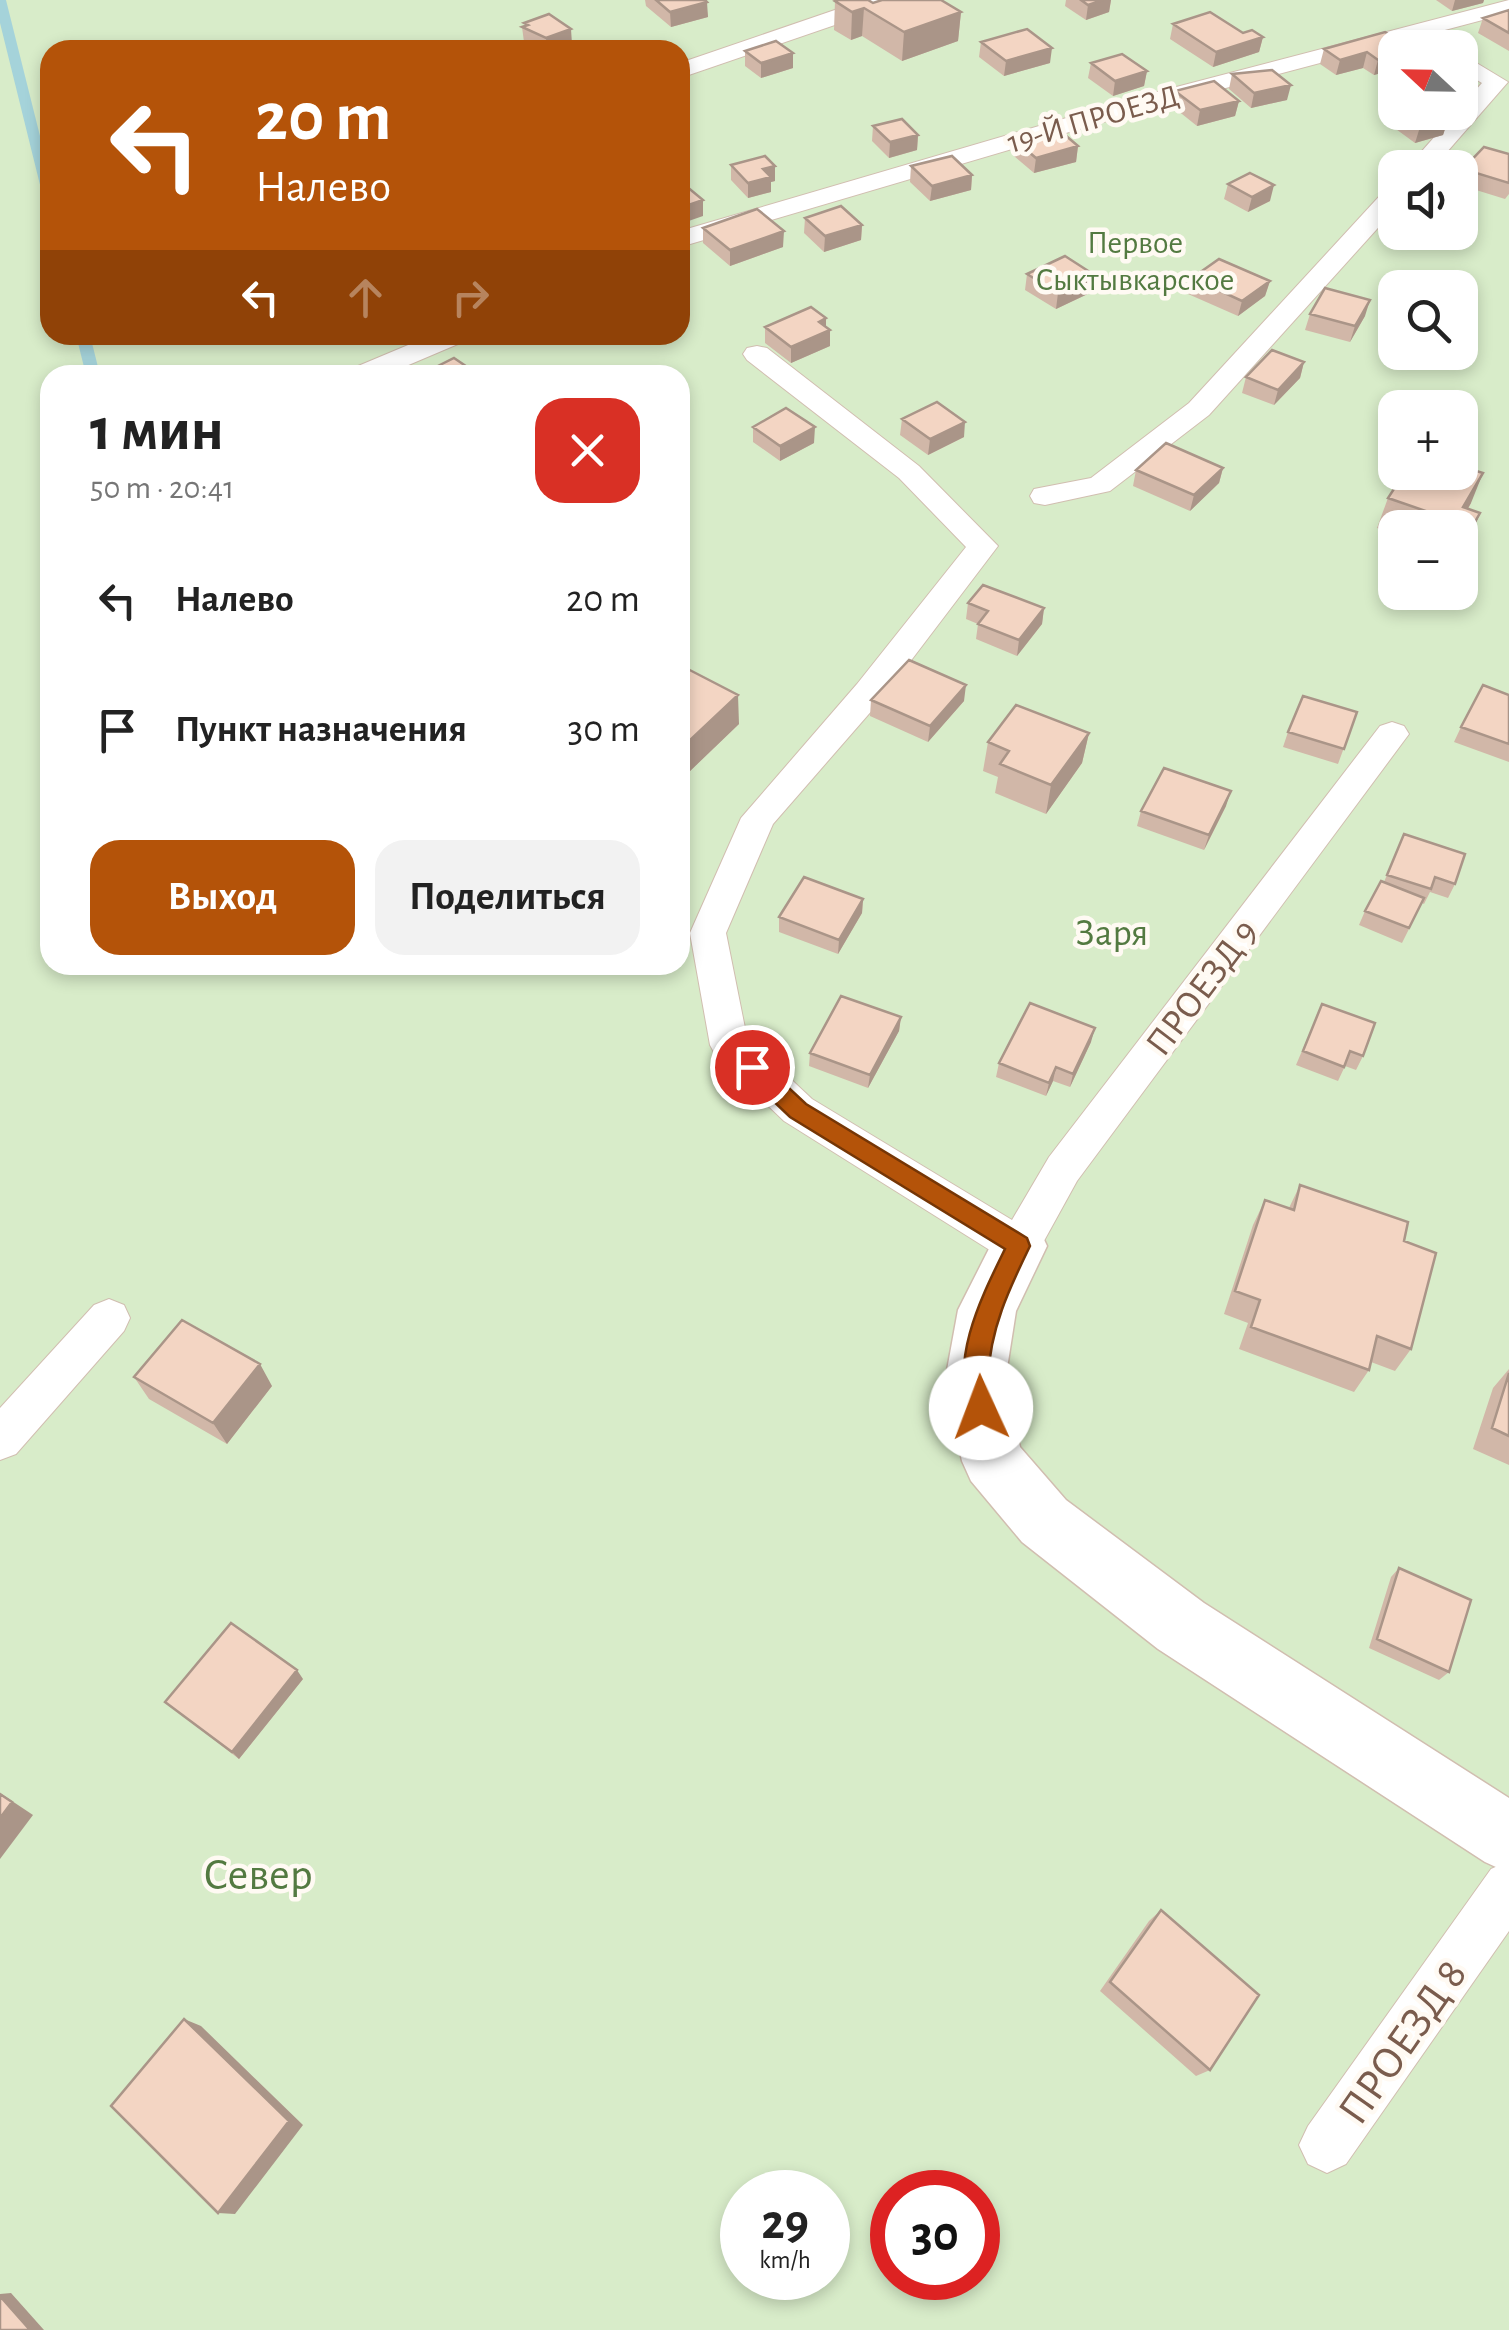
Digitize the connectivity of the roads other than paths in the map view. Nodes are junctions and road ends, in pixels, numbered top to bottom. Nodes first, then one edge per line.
1 (885, 0) edge
2 (1509, 6) edge
3 (1423, 30) edge
4 (1378, 42) edge
5 (690, 68) edge
6 (1478, 71) edge
7 (1478, 102) edge
8 (1453, 130) edge
9 (1435, 150) edge
10 (1378, 213) edge
11 (690, 236) edge
12 (432, 345) edge
13 (757, 354) dead end
14 (384, 365) edge
15 (1045, 496) dead end
16 (1392, 734) dead end
17 (1018, 1246) junction
18 (109, 1318) dead end
19 (0, 1440) edge
20 (1509, 1838) edge
21 (1509, 1888) edge
22 (1327, 2145) dead end

1 - 5 lane
2 - 3 lane, 19-Й ПРОЕЗД
4 - 11 lane, 19-Й ПРОЕЗД
6 - 7 lane
8 - 9 lane
10 - 15 lane
12 - 14 lane
13 - 17 lane
16 - 17 lane, ПРОЕЗД 9
17 - 20 street
18 - 19 lane
21 - 22 lane, ПРОЕЗД 8

